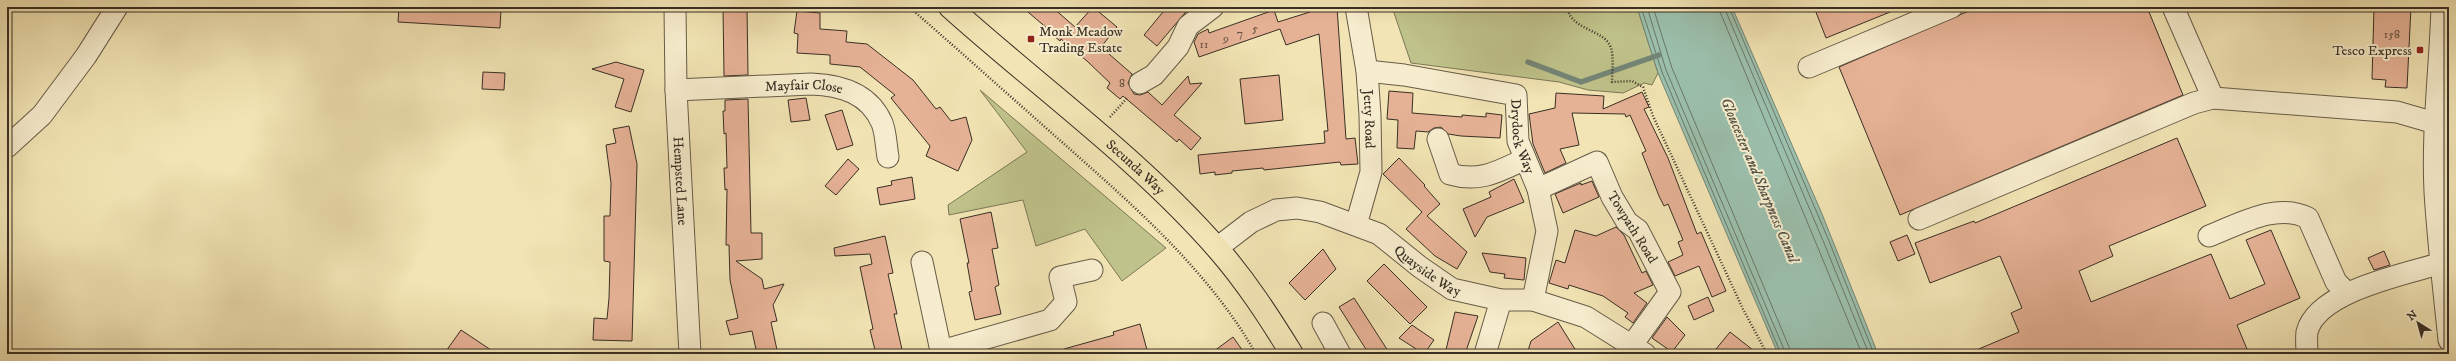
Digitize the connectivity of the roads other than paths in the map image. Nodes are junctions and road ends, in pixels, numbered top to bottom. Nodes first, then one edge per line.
1 (117, 7) edge
2 (674, 7) edge
3 (950, 7) edge
4 (1213, 7) edge
5 (1952, 7) edge
6 (2173, 7) edge
7 (2442, 7) edge
8 (1356, 10) edge
9 (2445, 56) edge
10 (1809, 67) dead end
11 (1367, 71) junction
12 (1140, 83) dead end
13 (676, 90) junction
14 (2213, 98) junction
15 (2435, 123) junction
16 (1438, 139) dead end
17 (7, 147) edge
18 (888, 156) dead end
19 (1525, 159) junction
20 (1538, 188) junction
21 (2442, 191) edge
22 (1919, 219) dead end
23 (1356, 225) junction
24 (2209, 236) dead end
25 (1217, 248) junction
26 (922, 262) dead end
27 (2442, 263) junction
28 (1092, 270) dead end
29 (2347, 293) junction
30 (1501, 300) junction
31 (1534, 300) junction
32 (1323, 323) dead end
33 (2449, 340) edge
34 (1639, 350) edge
35 (941, 352) edge
36 (690, 354) edge
37 (1292, 354) edge
38 (1340, 354) edge
39 (1486, 354) edge
40 (2307, 354) edge

1 - 17 street
2 - 13 street, Hempsted Lane
3 - 25 main road, Secunda Way
4 - 12 street
5 - 10 street
6 - 14 street
7 - 9 street
8 - 11 street, Jetty Road
9 - 15 street
11 - 19 street, Drydock Way
11 - 23 street, Jetty Road
13 - 18 street, Mayfair Close
13 - 36 street, Hempsted Lane
14 - 15 street
14 - 22 street
15 - 21 street
16 - 19 street
19 - 20 street, Drydock Way
20 - 31 street, Drydock Way
20 - 34 street, Towpath Road
21 - 27 street
23 - 25 street, Quayside Way
23 - 30 street, Quayside Way
24 - 29 street
25 - 37 main road, Secunda Way
26 - 35 street
27 - 29 street
27 - 33 street
28 - 35 street
29 - 40 street
30 - 31 street, Quayside Way
30 - 39 street
31 - 34 street, Quayside Way
32 - 38 street

